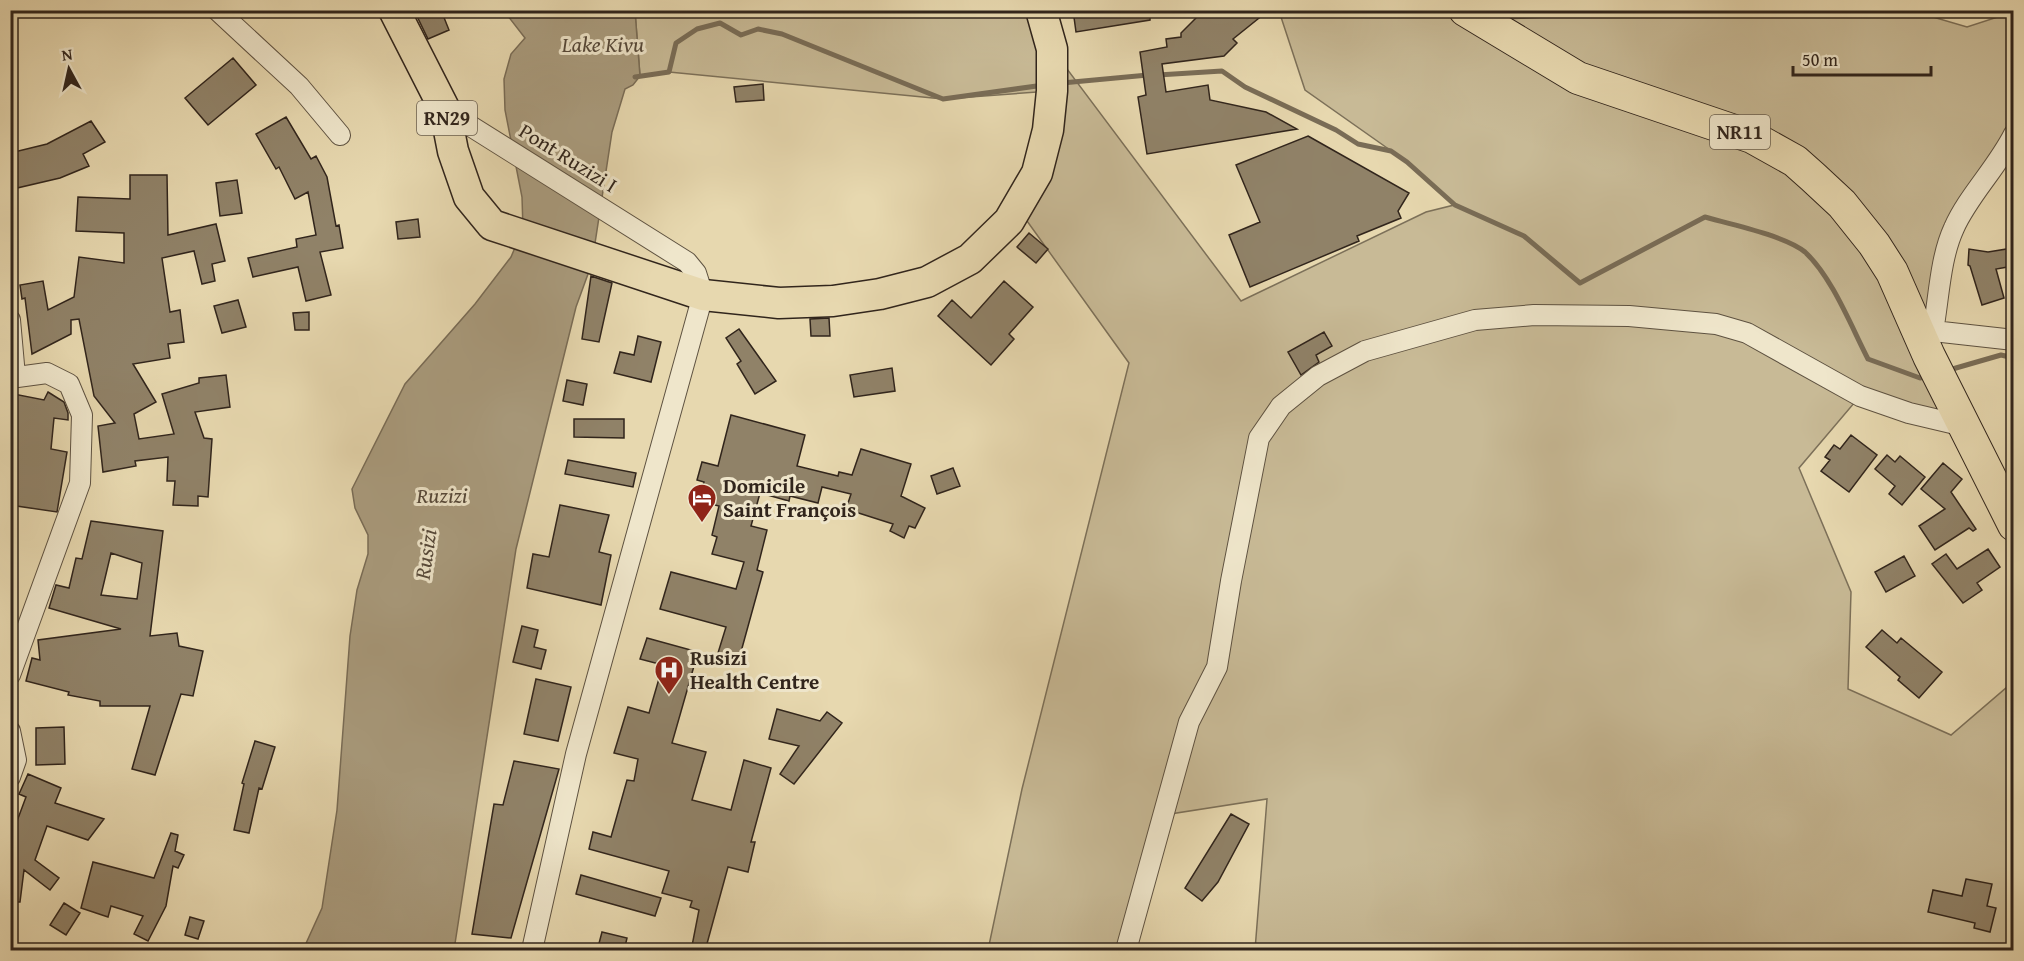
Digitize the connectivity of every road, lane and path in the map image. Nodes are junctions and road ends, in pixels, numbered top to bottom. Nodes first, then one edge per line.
1 (217, 10) edge
2 (394, 10) edge
3 (1041, 10) edge
4 (1466, 10) edge
5 (446, 110) junction
6 (340, 135) dead end
7 (2013, 135) edge
8 (703, 295) junction
9 (10, 320) edge
10 (2013, 340) edge
11 (1927, 341) junction
12 (13, 377) edge
13 (1964, 426) junction
14 (2013, 525) edge
15 (10, 675) edge
16 (10, 731) edge
17 (10, 777) edge
18 (532, 951) edge
19 (1126, 951) edge

1 - 6 street
2 - 5 main road, RN29
3 - 8 main road
4 - 11 highway, NR11
5 - 8 street, Pont Ruzizi I
5 - 8 main road, RN29
7 - 11 street
8 - 18 street
9 - 12 street
10 - 11 street
11 - 13 highway, NR11
12 - 15 street
13 - 14 highway, NR11
13 - 19 street
16 - 17 street

